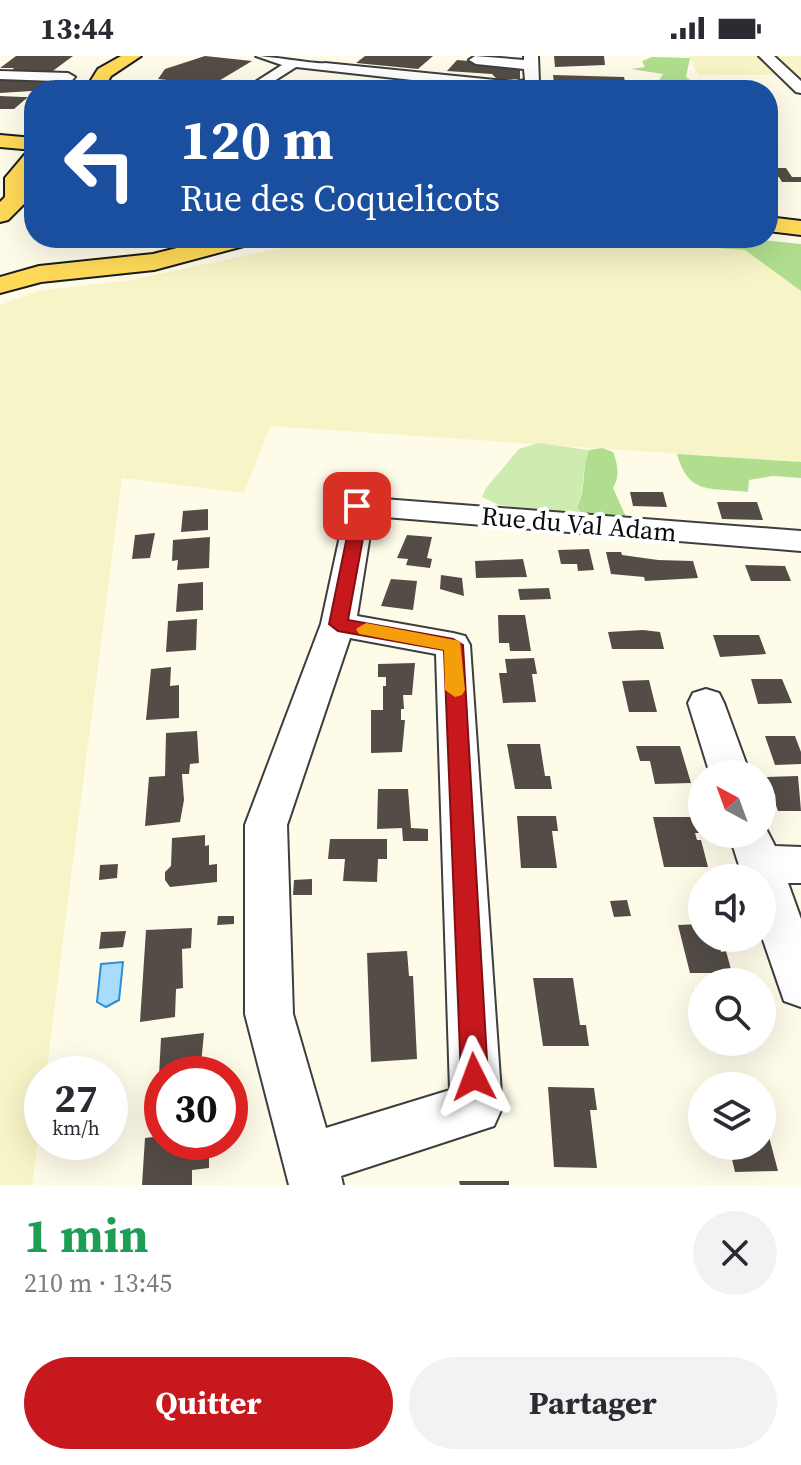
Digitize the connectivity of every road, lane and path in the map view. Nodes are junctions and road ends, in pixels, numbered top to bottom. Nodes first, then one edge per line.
1 (263, 56) edge
2 (273, 56) edge
3 (766, 56) edge
4 (143, 57) edge
5 (79, 60) dead end
6 (290, 60) edge
7 (476, 60) dead end
8 (532, 60) edge
9 (325, 64) edge
10 (431, 64) dead end
11 (0, 74) edge
12 (415, 77) junction
13 (65, 80) edge
14 (105, 80) edge
15 (267, 80) edge
16 (382, 80) edge
17 (442, 80) edge
18 (801, 89) edge
19 (0, 123) edge
20 (24, 123) edge
21 (0, 141) edge
22 (24, 143) edge
23 (0, 148) edge
24 (24, 155) edge
25 (24, 168) edge
26 (0, 215) edge
27 (778, 225) edge
28 (24, 227) edge
29 (801, 228) edge
30 (778, 233) edge
31 (801, 236) edge
32 (174, 248) edge
33 (208, 248) edge
34 (2, 265) edge
35 (801, 541) edge
36 (338, 624) junction
37 (706, 703) dead end
38 (725, 760) edge
39 (770, 854) edge
40 (801, 985) edge
41 (314, 1172) edge

1 - 6 street
2 - 9 street
3 - 18 street
4 - 14 main road
5 - 11 street
6 - 9 street
6 - 15 street
7 - 8 street
9 - 12 street
9 - 16 street
10 - 12 street
11 - 13 street
12 - 17 street
19 - 20 main road
21 - 22 main road
23 - 24 main road
25 - 26 main road
27 - 29 main road
28 - 34 main road
30 - 31 main road
32 - 34 main road
33 - 34 main road
35 - 36 street, Rue du Val Adam
36 - 41 street
36 - 41 street
37 - 38 street
39 - 40 street

